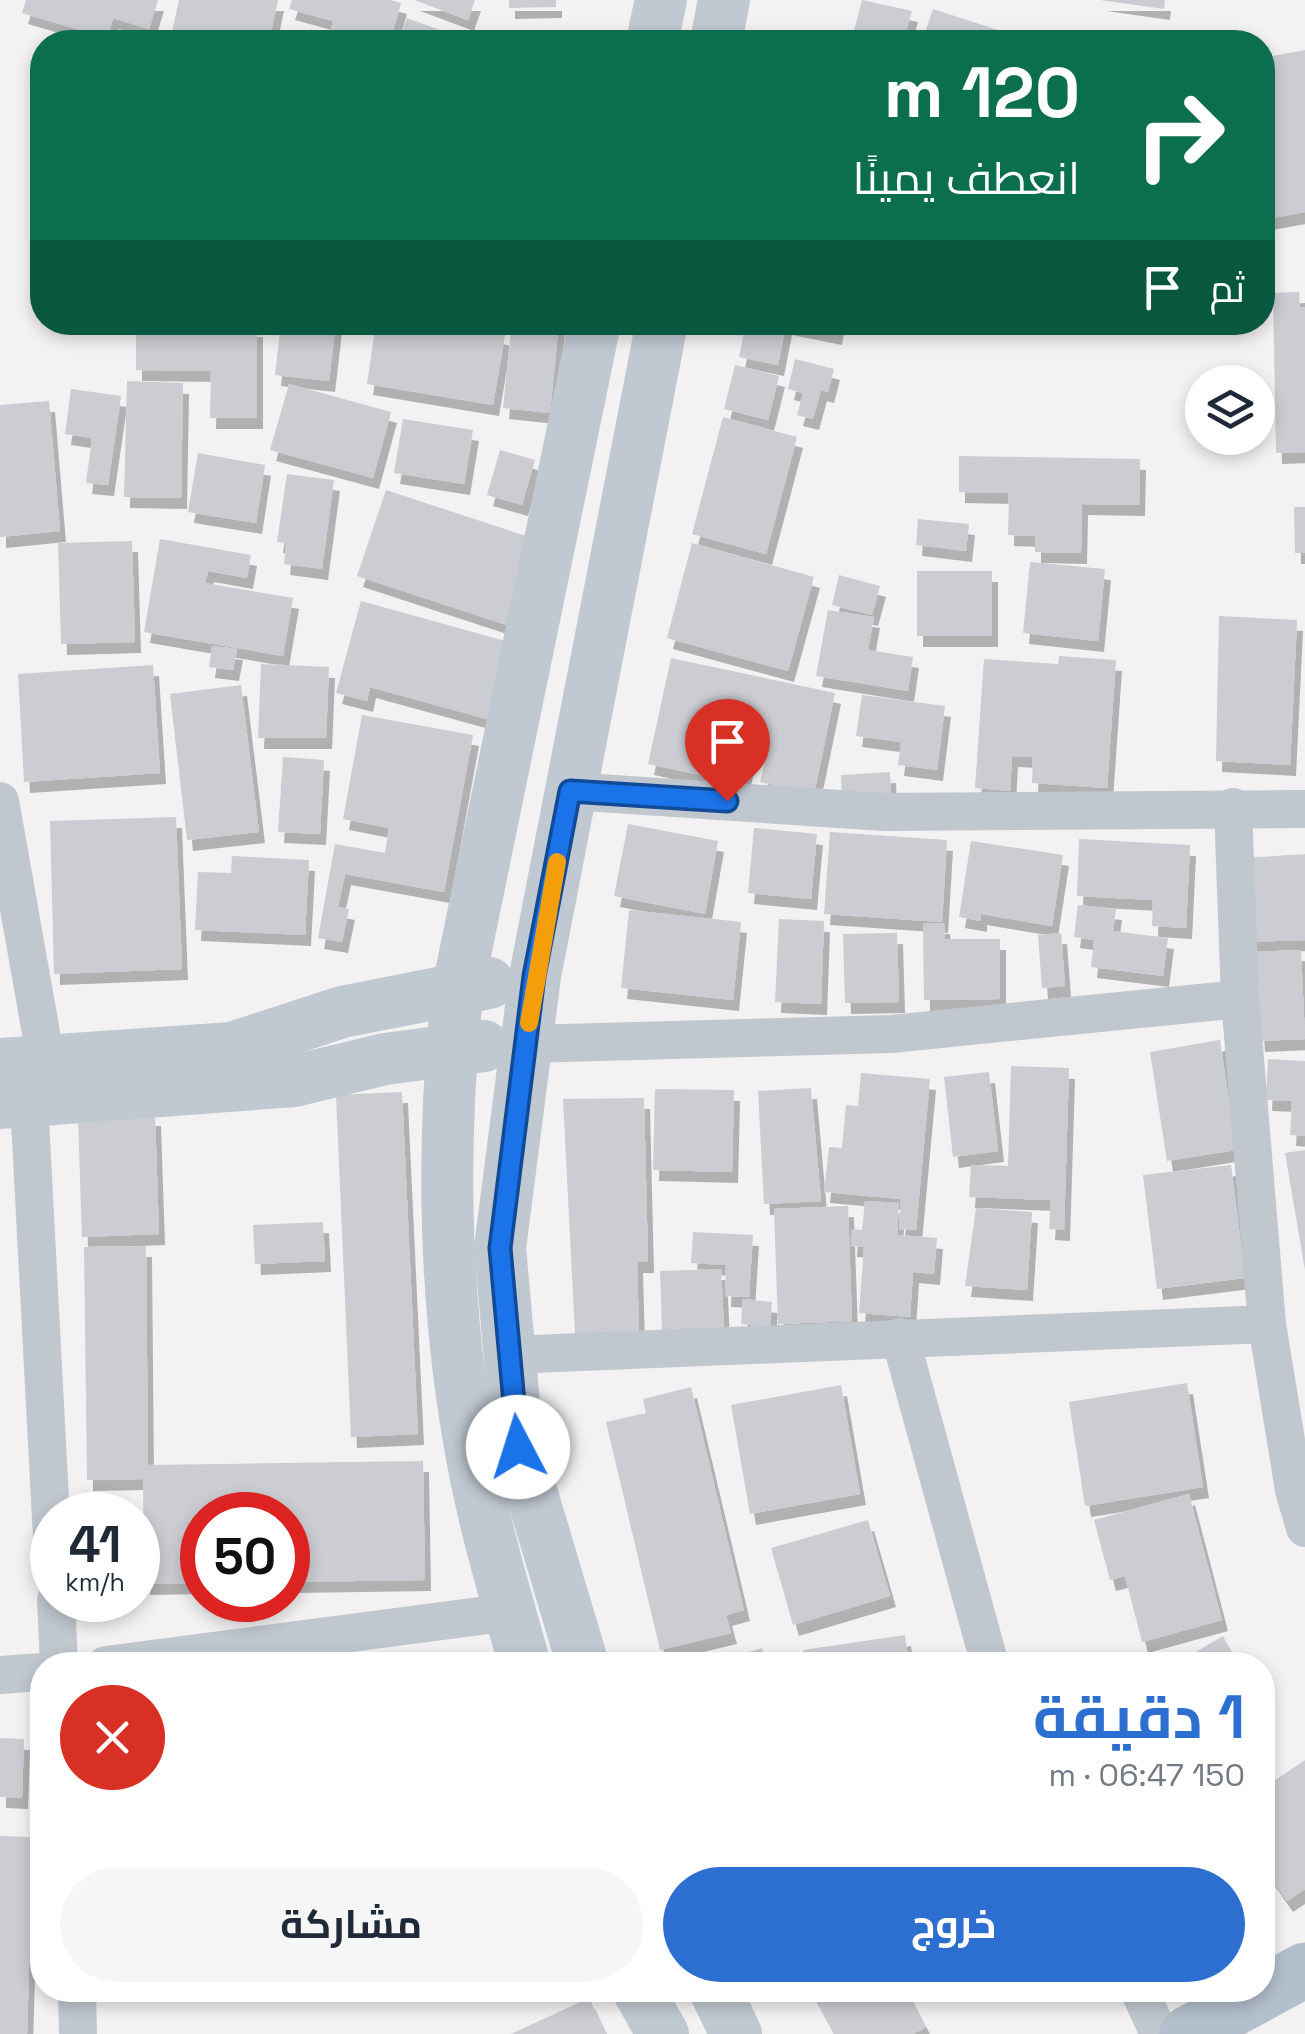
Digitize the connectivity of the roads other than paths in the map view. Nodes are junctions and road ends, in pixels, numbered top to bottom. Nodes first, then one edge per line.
1 (661, 0) edge
2 (724, 0) edge
3 (655, 30) edge
4 (718, 30) edge
5 (592, 335) edge
6 (659, 335) edge
7 (570, 791) junction
8 (0, 801) edge
9 (1233, 808) junction
10 (1305, 810) edge
11 (534, 976) junction
12 (458, 988) junction
13 (1240, 999) junction
14 (526, 1044) junction
15 (451, 1048) junction
16 (19, 1082) edge
17 (1267, 1324) junction
18 (900, 1336) junction
19 (509, 1355) junction
20 (1299, 1486) edge
21 (49, 1492) edge
22 (1305, 1528) edge
23 (510, 1612) junction
24 (57, 1622) edge
25 (59, 1652) edge
26 (205, 1652) edge
27 (521, 1652) edge
28 (579, 1652) edge
29 (986, 1652) edge
30 (30, 1673) edge
31 (0, 1675) edge
32 (1305, 1970) edge
33 (1275, 1986) edge
34 (77, 2002) edge
35 (645, 2002) edge
36 (721, 2002) edge
37 (1144, 2002) edge
38 (1246, 2002) edge
39 (78, 2034) edge
40 (663, 2034) edge
41 (736, 2034) edge
42 (1159, 2034) edge
43 (1187, 2034) edge

1 - 3 main road
2 - 4 main road
5 - 12 main road
6 - 7 main road
7 - 9 street
7 - 11 main road
8 - 16 street
9 - 10 street
9 - 13 street
11 - 12 main road
11 - 14 main road
12 - 15 main road
12 - 16 main road
13 - 14 street
13 - 17 street
14 - 15 main road
14 - 19 main road
15 - 16 main road
15 - 23 main road
16 - 21 street
17 - 18 street
17 - 20 street
18 - 19 street
18 - 29 street
19 - 28 main road
20 - 22 street
23 - 26 street
23 - 27 main road
24 - 25 street
30 - 31 street
32 - 33 main road
34 - 39 street
35 - 40 main road
36 - 41 main road
37 - 42 street
38 - 43 main road

